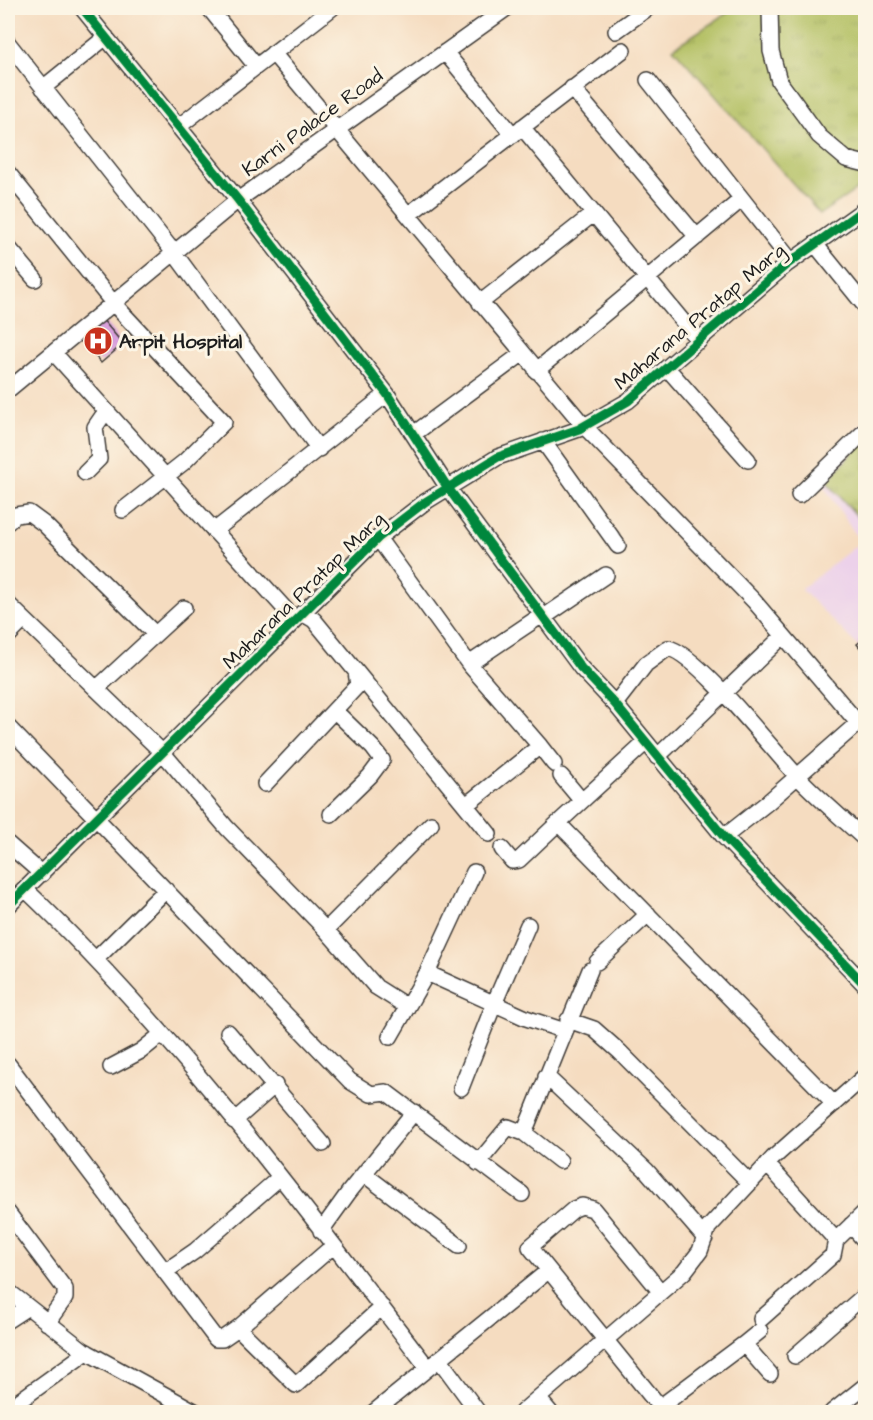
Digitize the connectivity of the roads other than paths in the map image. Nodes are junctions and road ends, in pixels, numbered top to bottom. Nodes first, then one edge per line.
1 (82, 8) edge
2 (209, 8) edge
3 (332, 8) edge
4 (507, 8) edge
5 (648, 8) edge
6 (770, 8) edge
7 (313, 13) edge
8 (616, 31) dead end
9 (106, 37) junction
10 (8, 43) edge
11 (623, 51) dead end
12 (445, 52) junction
13 (273, 53) junction
14 (256, 66) junction
15 (648, 80) dead end
16 (43, 88) junction
17 (572, 88) junction
18 (178, 127) junction
19 (335, 129) junction
20 (518, 131) junction
21 (866, 164) edge
22 (8, 173) edge
23 (742, 199) junction
24 (238, 200) junction
25 (866, 208) edge
26 (593, 214) junction
27 (408, 215) junction
28 (697, 237) junction
29 (814, 244) junction
30 (8, 248) edge
31 (175, 254) junction
32 (791, 261) junction
33 (35, 279) dead end
34 (647, 279) junction
35 (480, 303) junction
36 (114, 304) junction
37 (866, 307) edge
38 (699, 341) junction
39 (54, 353) junction
40 (523, 353) junction
41 (667, 368) junction
42 (536, 371) junction
43 (8, 390) edge
44 (387, 394) junction
45 (106, 411) junction
46 (584, 426) junction
47 (866, 430) edge
48 (415, 434) junction
49 (543, 441) junction
50 (320, 449) junction
51 (748, 460) dead end
52 (85, 473) dead end
53 (165, 476) junction
54 (448, 488) junction
55 (799, 495) dead end
56 (123, 510) dead end
57 (8, 522) edge
58 (214, 531) junction
59 (378, 538) junction
60 (618, 546) dead end
61 (606, 575) dead end
62 (8, 604) edge
63 (184, 608) dead end
64 (298, 616) junction
65 (543, 616) junction
66 (24, 620) junction
67 (155, 634) junction
68 (8, 636) edge
69 (783, 636) junction
70 (469, 664) junction
71 (356, 672) junction
72 (96, 689) junction
73 (724, 694) junction
74 (615, 704) junction
75 (334, 711) junction
76 (8, 727) edge
77 (862, 728) edge
78 (645, 743) junction
79 (540, 746) junction
80 (163, 753) junction
81 (657, 757) junction
82 (798, 777) junction
83 (265, 784) dead end
84 (581, 800) junction
85 (466, 805) junction
86 (331, 814) dead end
87 (98, 818) junction
88 (558, 823) junction
89 (431, 824) dead end
90 (489, 834) dead end
91 (724, 837) junction
92 (866, 840) edge
93 (8, 844) edge
94 (502, 849) dead end
95 (474, 872) dead end
96 (42, 874) junction
97 (25, 889) junction
98 (166, 890) junction
99 (8, 906) edge
100 (648, 914) junction
101 (528, 925) dead end
102 (326, 930) junction
103 (96, 959) junction
104 (427, 973) junction
105 (866, 986) edge
106 (494, 1004) junction
107 (406, 1006) junction
108 (567, 1025) junction
109 (228, 1032) dead end
110 (162, 1034) junction
111 (390, 1037) dead end
112 (8, 1064) edge
113 (111, 1067) dead end
114 (866, 1075) edge
115 (546, 1076) junction
116 (275, 1085) junction
117 (461, 1088) dead end
118 (834, 1104) junction
119 (414, 1112) junction
120 (234, 1121) junction
121 (524, 1133) junction
122 (323, 1144) dead end
123 (560, 1161) dead end
124 (478, 1163) junction
125 (767, 1164) junction
126 (364, 1174) junction
127 (279, 1178) junction
128 (750, 1183) junction
129 (522, 1194) dead end
130 (866, 1211) edge
131 (8, 1213) edge
132 (851, 1225) junction
133 (321, 1230) junction
134 (705, 1238) junction
135 (836, 1240) junction
136 (866, 1242) edge
137 (333, 1246) junction
138 (459, 1246) dead end
139 (166, 1271) junction
140 (548, 1271) junction
141 (8, 1291) edge
142 (660, 1291) junction
143 (866, 1294) edge
144 (28, 1307) junction
145 (382, 1307) junction
146 (8, 1320) edge
147 (47, 1323) junction
148 (238, 1328) junction
149 (606, 1341) junction
150 (744, 1344) junction
151 (87, 1352) junction
152 (795, 1356) dead end
153 (434, 1363) junction
154 (770, 1374) dead end
155 (866, 1385) edge
156 (539, 1399) junction
157 (174, 1407) edge
158 (8, 1409) edge
159 (662, 1410) edge
160 (196, 1413) edge
161 (374, 1413) edge
162 (478, 1413) edge
163 (522, 1413) edge
164 (550, 1413) edge
165 (832, 1413) edge

1 - 9 street
2 - 14 street
3 - 7 street
4 - 12 street, Karni Palace Road
5 - 8 street
6 - 21 street
7 - 13 street
9 - 16 street
9 - 18 street
10 - 16 street
11 - 17 street
12 - 19 street, Karni Palace Road
12 - 20 street
13 - 14 street
13 - 19 street
14 - 18 street
15 - 23 street
16 - 31 street
17 - 20 street
17 - 28 street
18 - 24 street
19 - 24 street, Karni Palace Road
19 - 27 street
20 - 26 street
20 - 27 street
22 - 36 street
23 - 28 street
23 - 32 street
24 - 31 street, Karni Palace Road
24 - 44 street
25 - 29 street, Maharana Pratap Marg
26 - 34 street
26 - 35 street
27 - 35 street
28 - 34 street
29 - 32 street, Maharana Pratap Marg
29 - 37 street
30 - 33 street
31 - 36 street, Karni Palace Road
31 - 50 street
32 - 38 street, Maharana Pratap Marg
34 - 38 street
34 - 42 street
35 - 40 street
36 - 39 street, Karni Palace Road
36 - 53 street
38 - 41 street, Maharana Pratap Marg
39 - 43 street, Karni Palace Road
39 - 45 street
40 - 42 street
40 - 48 street
41 - 46 street, Maharana Pratap Marg
41 - 51 street
42 - 46 street
44 - 48 street
44 - 50 street
45 - 52 street
45 - 53 street
46 - 49 street, Maharana Pratap Marg
46 - 69 street
47 - 55 street
48 - 54 street
49 - 54 street, Maharana Pratap Marg
49 - 60 street
50 - 58 street
53 - 56 street
53 - 58 street
54 - 59 street, Maharana Pratap Marg
54 - 65 street
57 - 67 street
58 - 64 street
59 - 64 street, Maharana Pratap Marg
59 - 70 street
61 - 65 street
62 - 66 street
63 - 67 street
64 - 71 street
64 - 80 street, Maharana Pratap Marg
65 - 70 street
65 - 74 street
66 - 68 street
66 - 72 street
67 - 72 street
69 - 73 street
69 - 77 street
70 - 79 street
71 - 75 street
71 - 85 street
72 - 80 street
73 - 74 street
73 - 81 street
73 - 82 street
74 - 78 street
75 - 83 street
75 - 86 street
76 - 87 street
77 - 82 street
78 - 81 street
78 - 84 street
79 - 84 street
79 - 85 street
80 - 87 street, Maharana Pratap Marg
80 - 102 street
81 - 91 street
82 - 91 street
82 - 92 street
84 - 88 street
85 - 90 street
87 - 96 street, Maharana Pratap Marg
87 - 98 street
88 - 94 street
88 - 100 street
89 - 102 street
91 - 105 street
93 - 96 street
95 - 104 street
96 - 97 street, Maharana Pratap Marg
97 - 99 street, Maharana Pratap Marg
97 - 103 street
98 - 103 street
98 - 119 street
100 - 108 street
100 - 118 street
101 - 106 street
102 - 107 street
103 - 110 street
104 - 106 street
104 - 107 street
106 - 108 street
106 - 117 street
107 - 111 street
108 - 115 street
108 - 128 street
109 - 116 street
110 - 113 street
110 - 120 street
112 - 139 street
114 - 118 street
115 - 121 street
115 - 134 street
116 - 120 street
116 - 122 street
118 - 125 street
119 - 124 street
119 - 126 street
120 - 127 street
121 - 123 street
121 - 124 street
124 - 129 street
125 - 128 street
125 - 135 street
126 - 133 street
126 - 138 street
127 - 133 street
127 - 139 street
128 - 134 street
130 - 132 street
131 - 147 street
132 - 135 street
132 - 136 street
133 - 137 street
134 - 142 street
135 - 150 street
137 - 145 street
137 - 148 street
139 - 148 street
140 - 142 street
140 - 149 street
140 - 153 street
141 - 144 street
142 - 149 street
143 - 152 street
144 - 146 street
144 - 147 street
145 - 148 street
145 - 153 street
147 - 151 street
149 - 156 street
149 - 159 street
150 - 154 street
150 - 159 street
151 - 157 street
151 - 158 street
153 - 161 street
153 - 162 street
155 - 165 street
156 - 163 street
156 - 164 street
157 - 160 street

